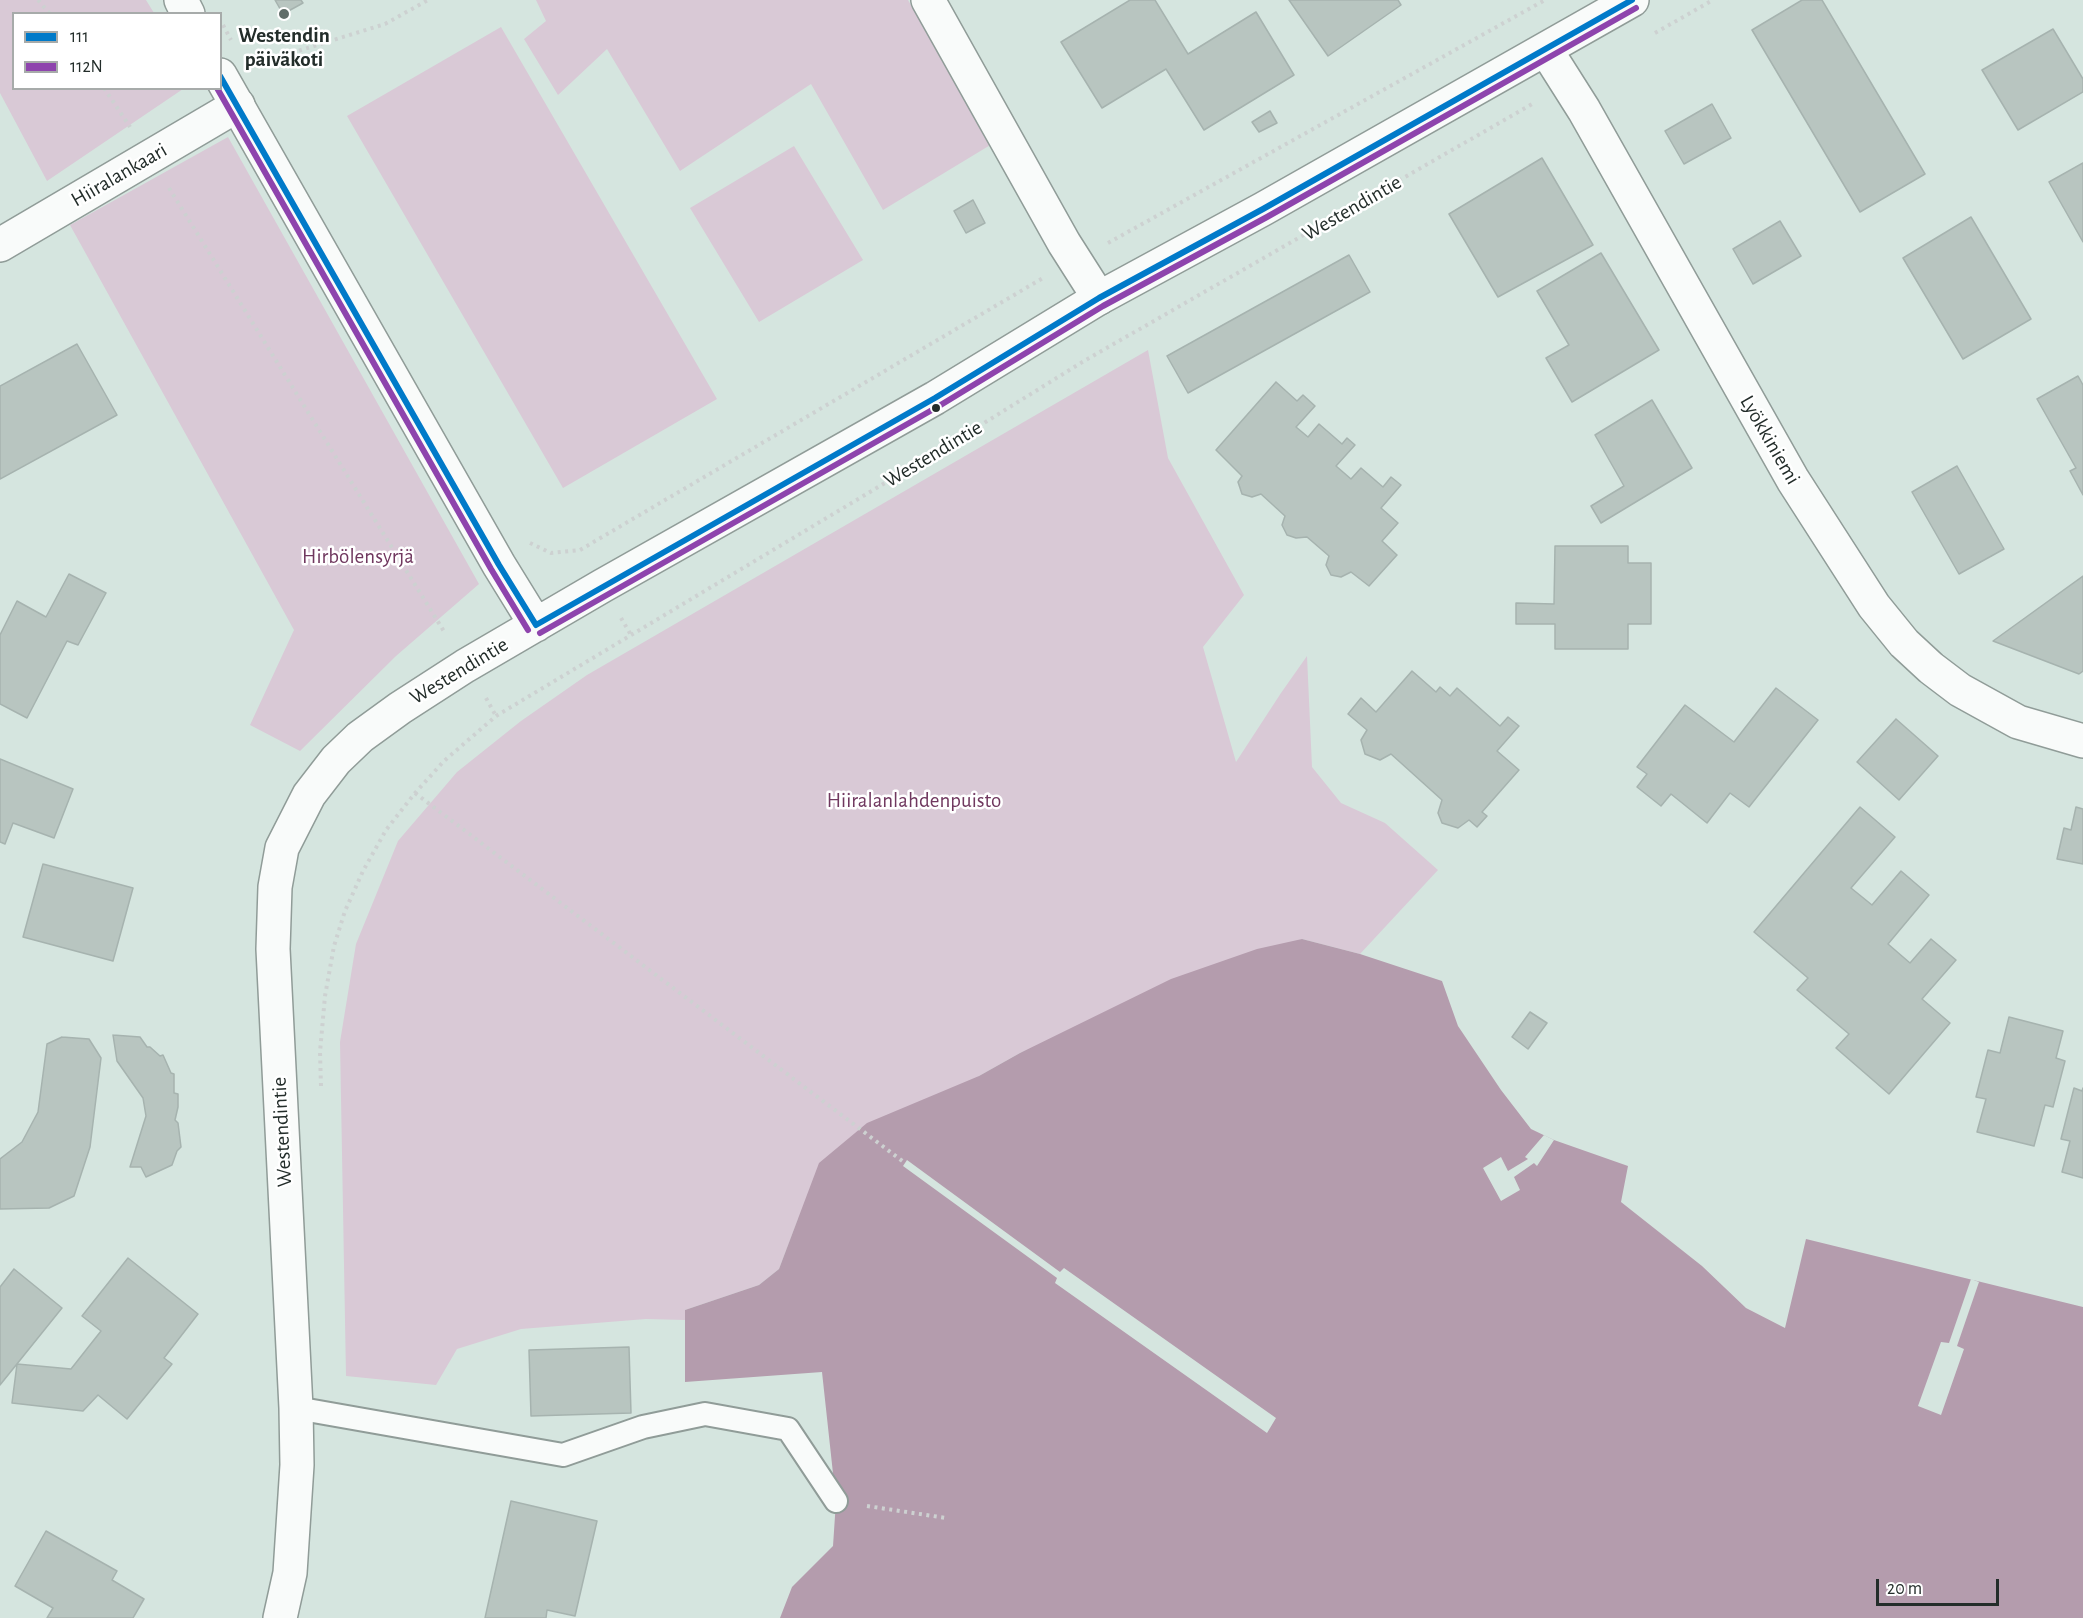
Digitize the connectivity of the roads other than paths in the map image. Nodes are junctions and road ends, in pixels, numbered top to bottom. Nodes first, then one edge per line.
1 (928, 0) edge
2 (1632, 0) edge
3 (1546, 50) junction
4 (227, 87) edge
5 (0, 245) edge
6 (1099, 298) junction
7 (536, 625) junction
8 (2083, 741) edge
9 (296, 1408) junction
10 (836, 1501) road end
11 (280, 1618) edge

1 - 6 street
2 - 3 street, Westendintie
3 - 6 street, Westendintie
3 - 8 street, Lyökkiniemi
4 - 5 street, Hiiralankaari
4 - 7 street
6 - 7 street, Westendintie
7 - 9 street, Westendintie
9 - 10 lane
9 - 11 street, Westendintie

